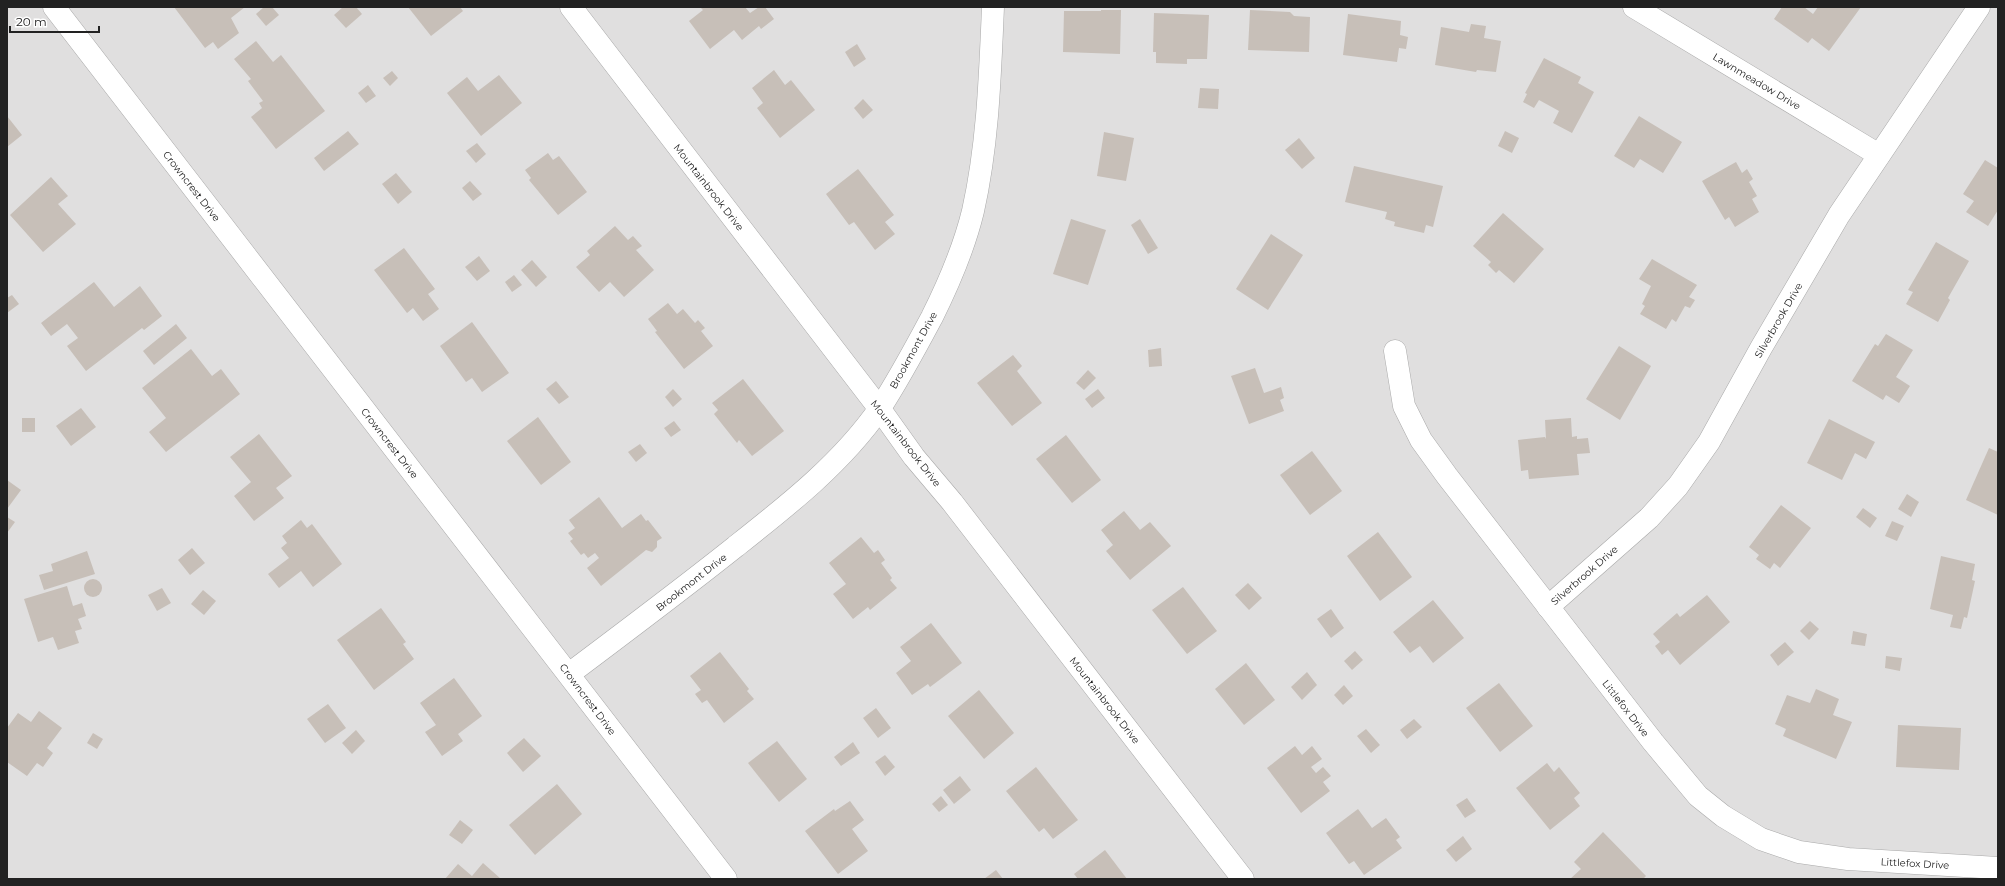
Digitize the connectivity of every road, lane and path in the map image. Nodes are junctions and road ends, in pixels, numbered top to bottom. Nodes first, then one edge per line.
1 (54, 7) edge
2 (571, 7) edge
3 (993, 7) edge
4 (1634, 7) edge
5 (1980, 7) edge
6 (1879, 155) junction
7 (1395, 351) dead end
8 (879, 408) junction
9 (1548, 607) junction
10 (569, 674) junction
11 (1998, 868) edge
12 (718, 876) edge
13 (1243, 879) edge

1 - 10 street, Crowncrest Drive
2 - 8 street, Mountainbrook Drive
3 - 8 street, Brookmont Drive
4 - 6 street, Lawnmeadow Drive
5 - 6 street, Silverbrook Drive
6 - 9 street, Silverbrook Drive
7 - 9 street, Littlefox Drive
8 - 10 street, Brookmont Drive
8 - 13 street, Mountainbrook Drive
9 - 11 street, Littlefox Drive
10 - 12 street, Crowncrest Drive

